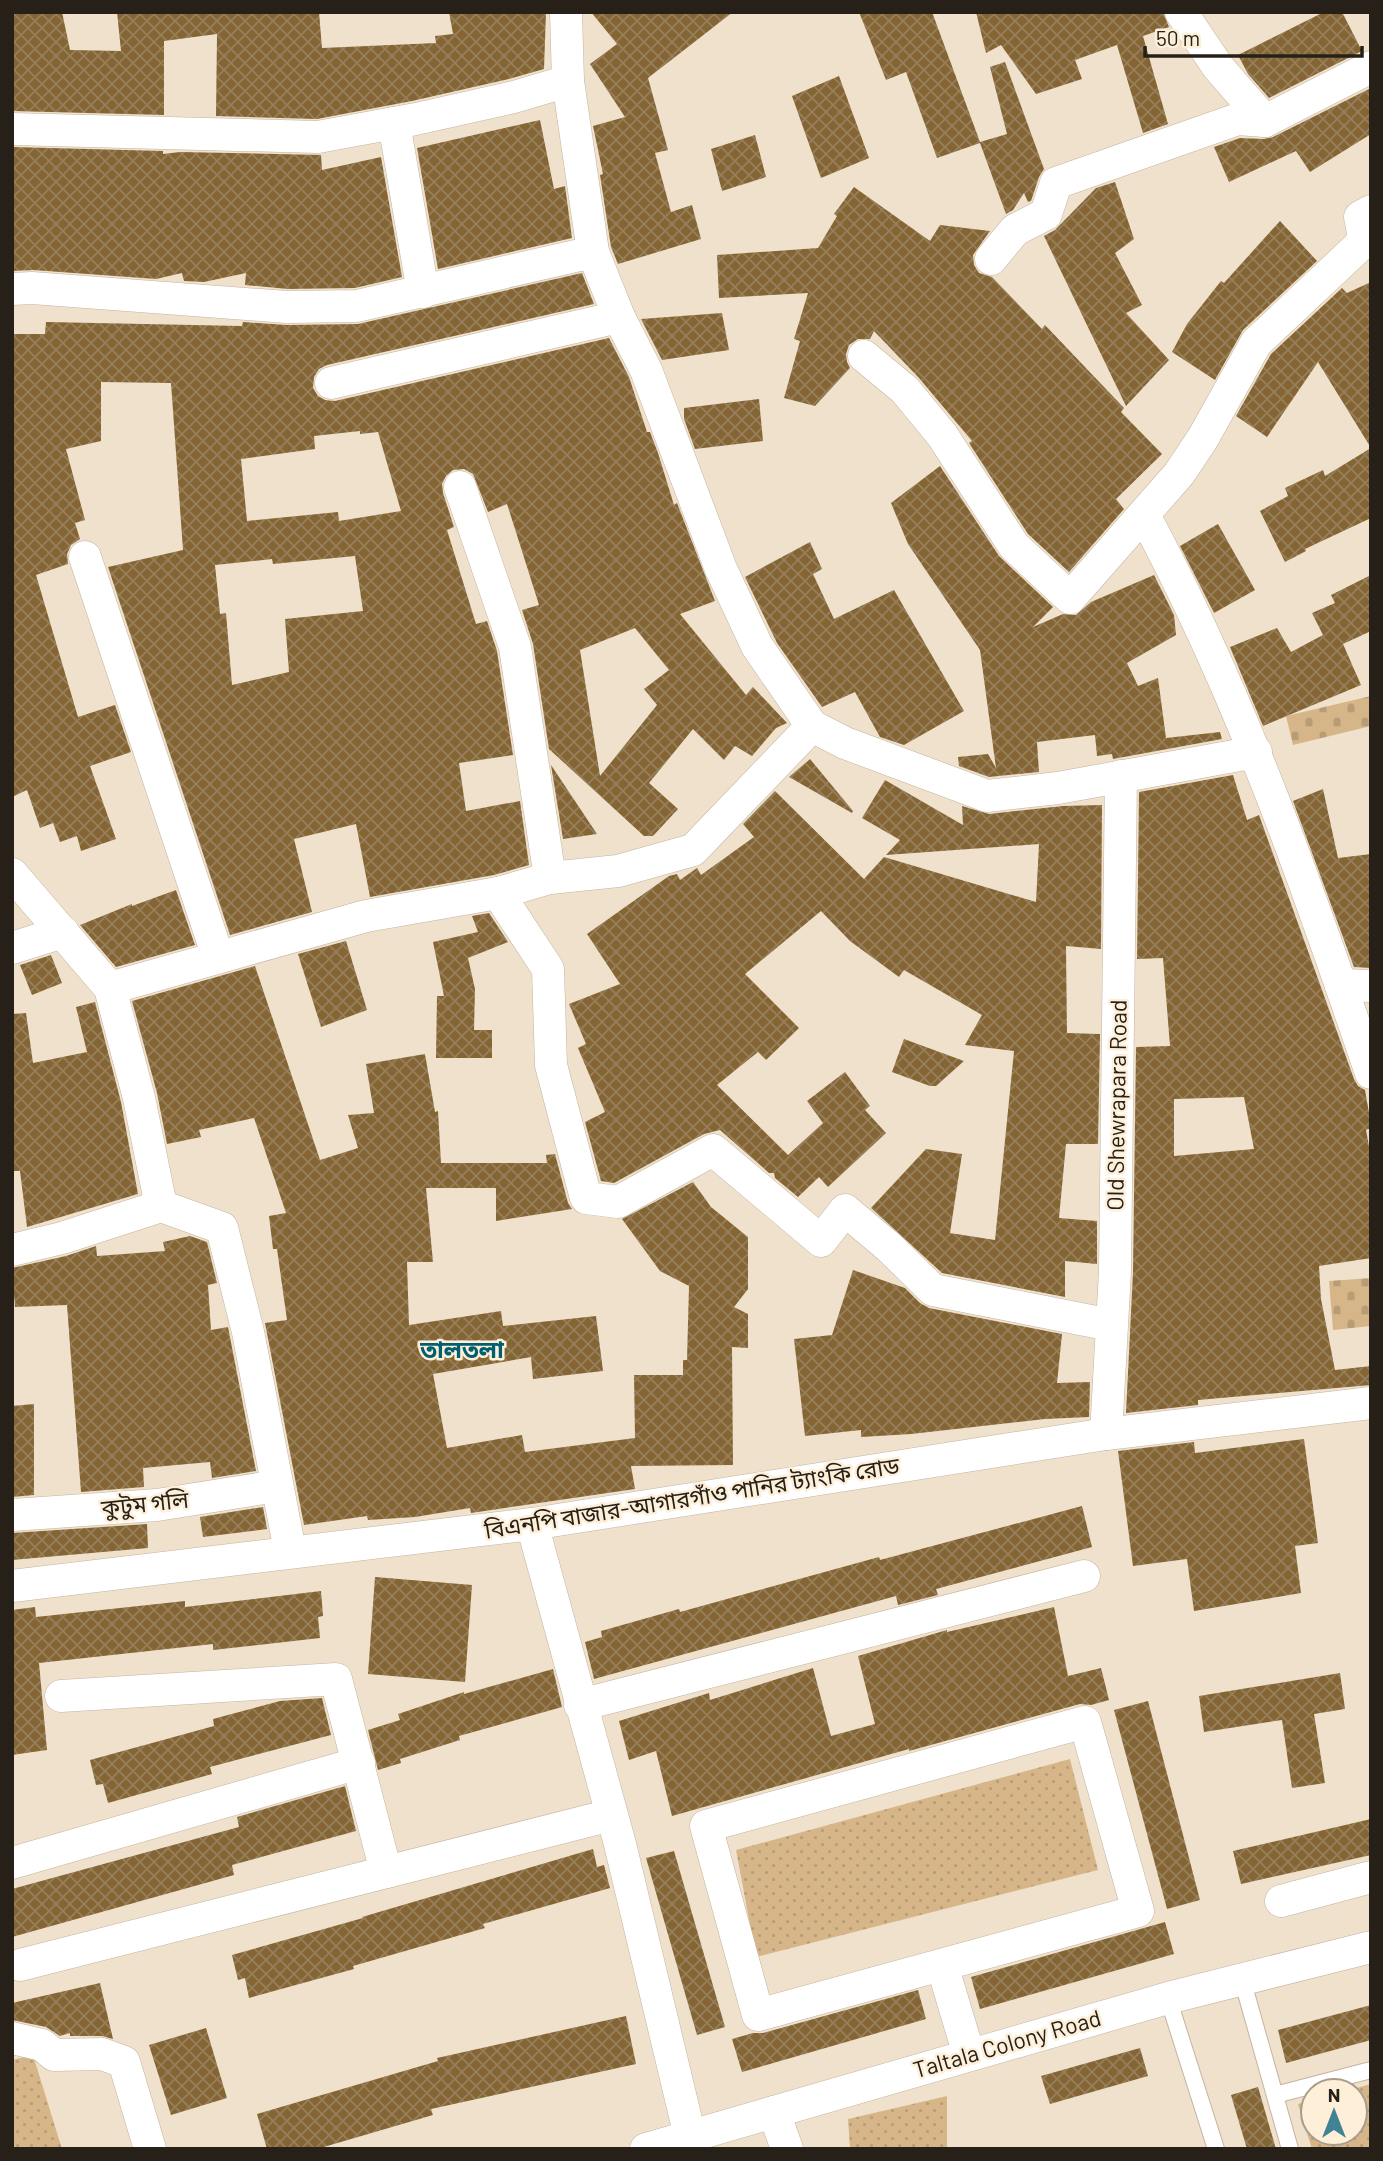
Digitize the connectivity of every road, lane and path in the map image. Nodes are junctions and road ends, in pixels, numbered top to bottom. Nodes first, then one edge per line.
1 (566, 12) edge
2 (1181, 12) edge
3 (1371, 68) edge
4 (568, 81) junction
5 (1265, 121) junction
6 (394, 123) junction
7 (12, 129) edge
8 (1371, 211) edge
9 (593, 252) junction
10 (992, 259) dead end
11 (12, 289) edge
12 (423, 292) junction
13 (619, 317) junction
14 (864, 356) dead end
15 (331, 383) dead end
16 (460, 487) dead end
17 (1144, 515) junction
18 (85, 557) dead end
19 (812, 726) junction
20 (1256, 752) junction
21 (1121, 776) junction
22 (12, 874) edge
23 (550, 878) junction
24 (498, 893) junction
25 (63, 932) junction
26 (12, 948) edge
27 (218, 957) junction
28 (1356, 985) edge
29 (110, 988) junction
30 (1371, 1073) edge
31 (161, 1206) junction
32 (12, 1250) edge
33 (1111, 1325) junction
34 (1371, 1403) edge
35 (1106, 1434) junction
36 (278, 1486) junction
37 (12, 1515) edge
38 (533, 1524) junction
39 (290, 1551) junction
40 (1084, 1576) dead end
41 (12, 1586) edge
42 (61, 1696) dead end
43 (580, 1705) junction
44 (359, 1763) junction
45 (611, 1815) junction
46 (12, 1863) edge
47 (386, 1872) junction
48 (1371, 1877) edge
49 (1281, 1901) dead end
50 (1371, 1947) edge
51 (20, 1965) dead end
52 (942, 1965) junction
53 (1242, 1979) junction
54 (1168, 1998) junction
55 (12, 2038) edge
56 (969, 2056) junction
57 (1371, 2070) edge
58 (1275, 2095) junction
59 (774, 2112) junction
60 (692, 2142) edge
61 (1210, 2147) edge
62 (150, 2149) edge
63 (646, 2149) edge
64 (787, 2149) edge
65 (1290, 2149) edge

1 - 4 street
2 - 5 street
3 - 5 street
4 - 6 street
4 - 9 street
5 - 10 street
6 - 7 street
6 - 12 street
8 - 17 street
9 - 12 street
9 - 13 street
11 - 12 street
13 - 15 street
13 - 19 street
14 - 17 street
16 - 23 street
17 - 20 street
18 - 27 street
19 - 21 street
19 - 23 street
20 - 21 street
20 - 28 street
21 - 33 street, Old Shewrapara Road
22 - 25 street
23 - 24 street
24 - 27 street
24 - 33 street
25 - 26 street
25 - 29 street
27 - 29 street
28 - 30 street
29 - 31 street
31 - 32 street
31 - 36 street
33 - 35 street, Old Shewrapara Road
34 - 35 street, বিএনপি বাজার-আগারগাঁও পানির ট্যাংকি রোড
35 - 38 street, বিএনপি বাজার-আগারগাঁও পানির ট্যাংকি রোড
36 - 37 street, কুটুম গলি
36 - 39 street
38 - 39 street, বিএনপি বাজার-আগারগাঁও পানির ট্যাংকি রোড
38 - 43 street
39 - 41 street, বিএনপি বাজার-আগারগাঁও পানির ট্যাংকি রোড
40 - 43 street
42 - 44 street
43 - 45 street
44 - 46 street
44 - 47 street
45 - 47 street
45 - 60 street
47 - 51 street
48 - 49 street
50 - 53 street, Taltala Colony Road
52 - 52 street
52 - 56 street
53 - 54 street, Taltala Colony Road
53 - 58 lane
54 - 56 street, Taltala Colony Road
54 - 61 lane
55 - 62 street
56 - 59 street, Taltala Colony Road
57 - 58 lane
58 - 65 lane
59 - 60 street, Taltala Colony Road
59 - 64 street
60 - 63 street, Taltala Colony Road

